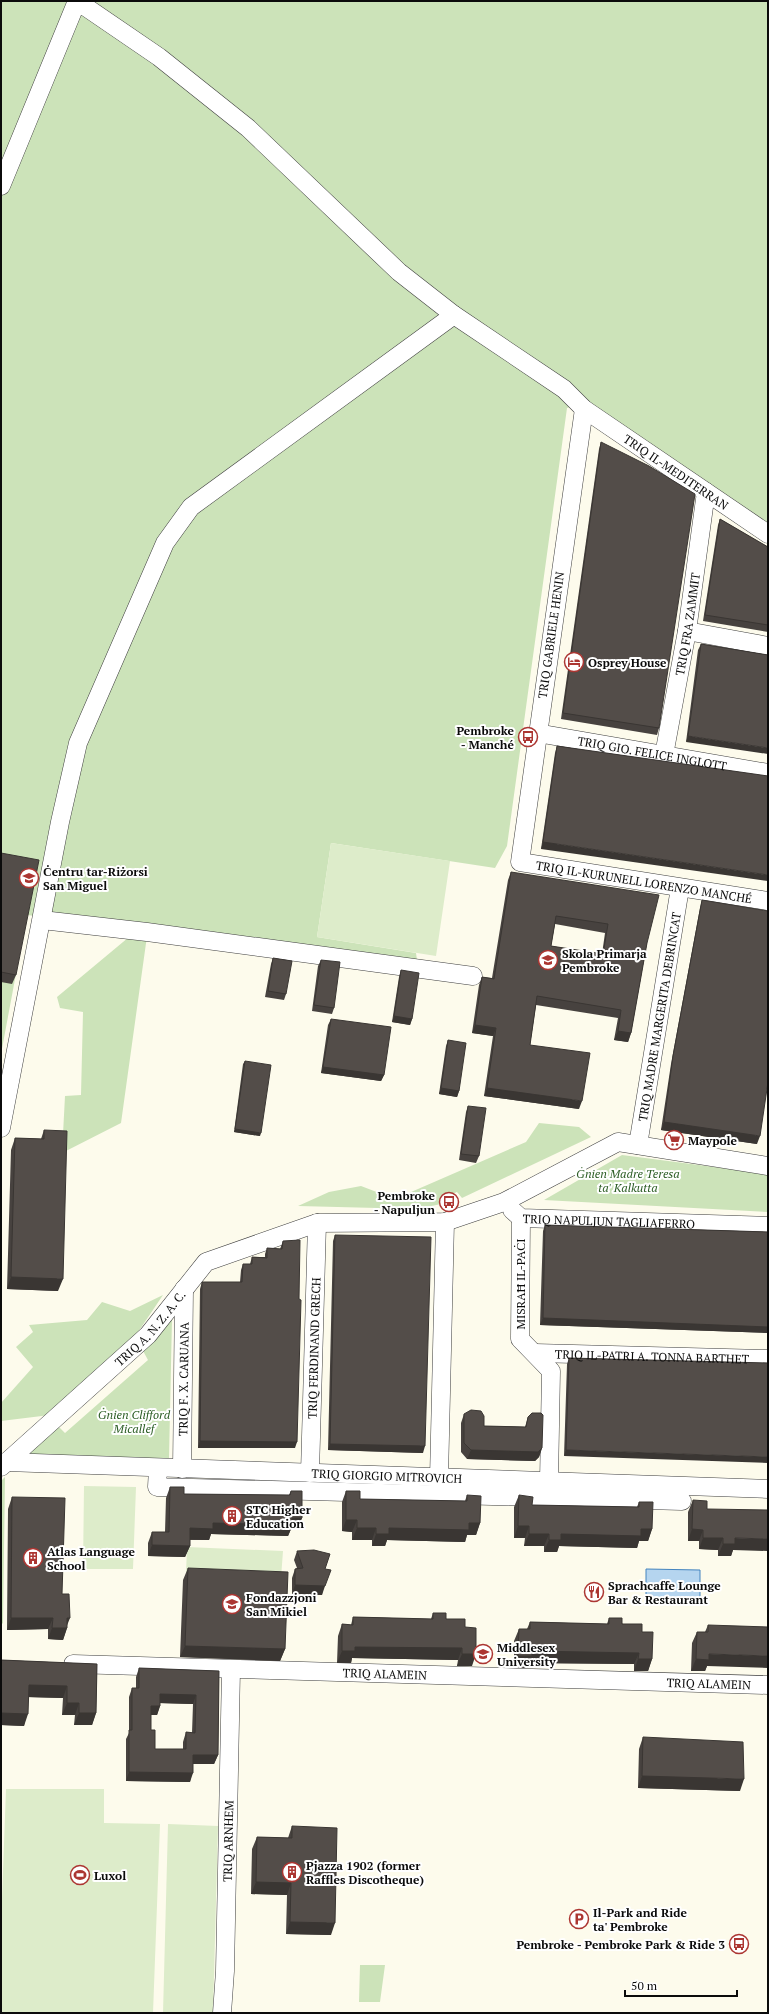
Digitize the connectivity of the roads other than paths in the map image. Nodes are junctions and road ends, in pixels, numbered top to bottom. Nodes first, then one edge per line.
1 (1, 186) edge
2 (454, 315) junction
3 (584, 409) junction
4 (706, 492) junction
5 (768, 534) edge
6 (687, 630) junction
7 (768, 646) edge
8 (537, 733) junction
9 (664, 755) junction
10 (768, 773) edge
11 (520, 862) joint
12 (680, 888) junction
13 (768, 901) edge
14 (42, 920) junction
15 (473, 976) dead end
16 (1, 1128) edge
17 (638, 1145) junction
18 (768, 1166) edge
19 (504, 1202) junction
20 (520, 1218) junction
21 (445, 1222) junction
22 (316, 1223) junction
23 (768, 1226) edge
24 (184, 1289) junction
25 (535, 1353) junction
26 (768, 1359) edge
27 (4, 1465) edge
28 (158, 1468) junction
29 (182, 1468) junction
30 (310, 1473) junction
31 (439, 1478) junction
32 (549, 1482) junction
33 (768, 1489) edge
34 (682, 1501) dead end
35 (60, 1664) edge
36 (231, 1670) junction
37 (768, 1685) edge
38 (222, 2013) edge

1 - 2 street, TRIQ IL-MEDITERRAN
2 - 3 street, TRIQ IL-MEDITERRAN
2 - 14 street
3 - 4 street, TRIQ IL-MEDITERRAN
3 - 8 street, TRIQ GABRIELE HENIN
4 - 5 street, TRIQ IL-MEDITERRAN
4 - 6 street, TRIQ FRA ZAMMIT
6 - 7 street
6 - 9 street, TRIQ FRA ZAMMIT
8 - 9 street, TRIQ GIO. FELICE INGLOTT
8 - 11 street, TRIQ GABRIELE HENIN
9 - 10 street, TRIQ GIO. FELICE INGLOTT
11 - 12 street, TRIQ IL-KURUNELL LORENZO MANCHÉ
12 - 13 street, TRIQ IL-KURUNELL LORENZO MANCHÉ
12 - 17 street, TRIQ MADRE MARGERITA DEBRINCAT
14 - 15 street
14 - 16 street
17 - 18 street
17 - 19 street
19 - 20 street, TRIQ NAPULJUN TAGLIAFERRO
19 - 21 street
20 - 23 street, TRIQ NAPULJUN TAGLIAFERRO
20 - 25 street, MISRAĦ IL-PAĊI
21 - 22 street
21 - 31 street
22 - 24 street, TRIQ A. N. Z. A. C.
22 - 30 street, TRIQ FERDINAND GRECH
24 - 27 street, TRIQ A. N. Z. A. C.
24 - 29 street, TRIQ F. X. CARUANA
25 - 26 street, TRIQ IL-PATRI A. TONNA BARTHET
25 - 32 street, MISRAĦ IL-PAĊI
27 - 28 street, TRIQ GIORGIO MITROVICH
28 - 29 street, TRIQ GIORGIO MITROVICH
28 - 34 street
29 - 30 street, TRIQ GIORGIO MITROVICH
30 - 31 street, TRIQ GIORGIO MITROVICH
31 - 32 street, TRIQ GIORGIO MITROVICH
32 - 33 street, TRIQ GIORGIO MITROVICH
35 - 36 street, TRIQ ALAMEIN
36 - 37 street, TRIQ ALAMEIN
36 - 38 street, TRIQ ARNHEM

